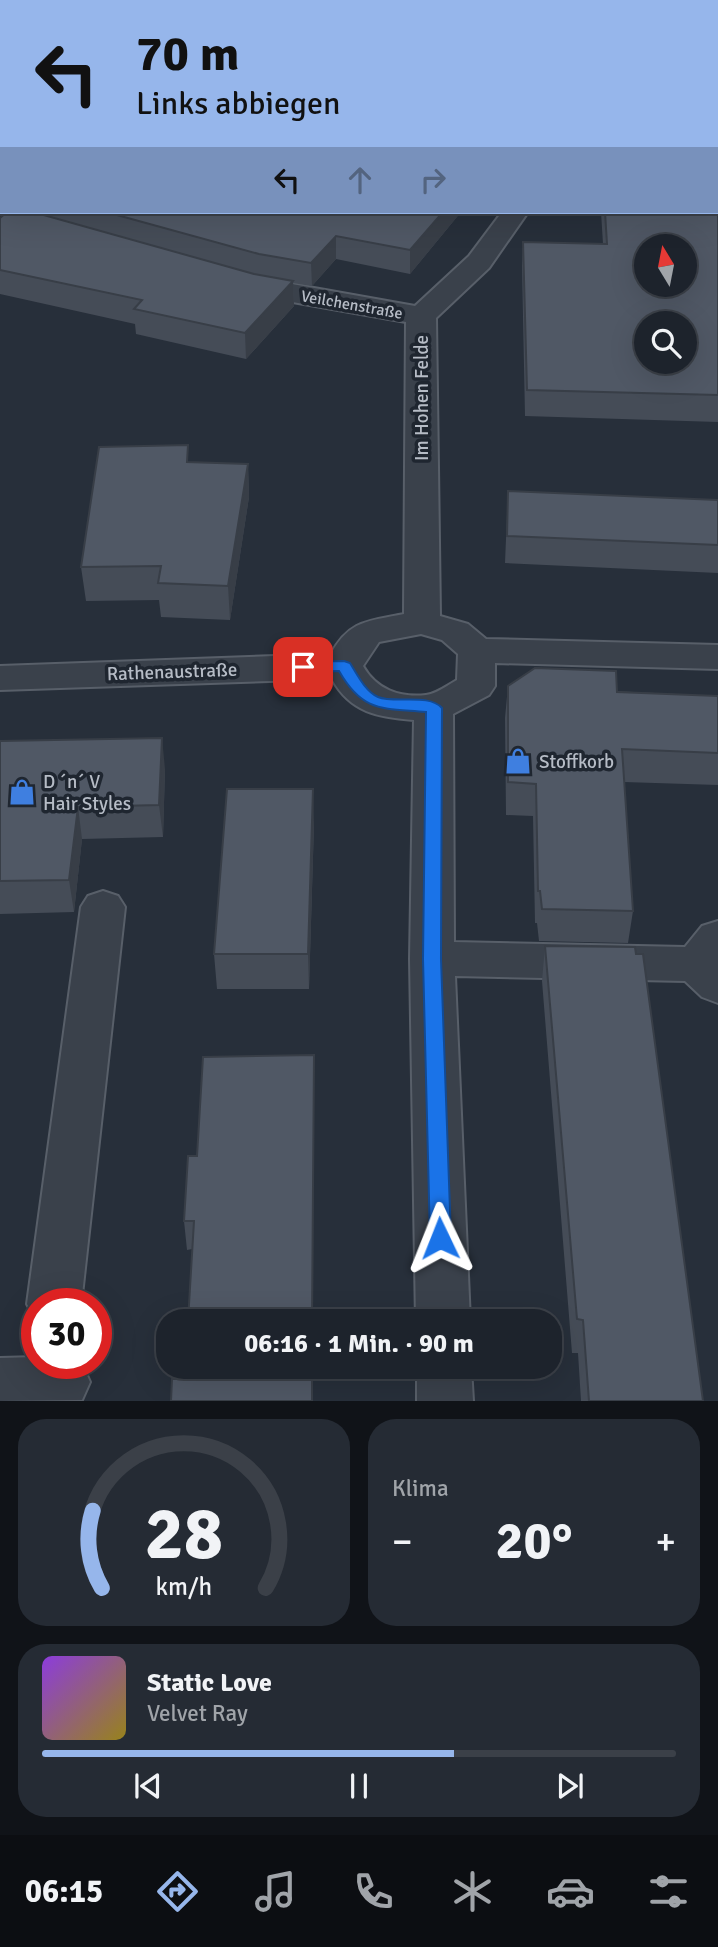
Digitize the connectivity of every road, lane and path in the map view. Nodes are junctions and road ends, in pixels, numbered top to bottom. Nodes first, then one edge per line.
1 (514, 214) edge
2 (218, 277) edge
3 (421, 316) junction
4 (422, 622) junction
5 (477, 651) junction
6 (718, 657) edge
7 (344, 666) junction
8 (0, 678) edge
9 (434, 708) junction
10 (103, 906) dead end
11 (432, 959) junction
12 (711, 962) edge
13 (56, 1288) edge
14 (443, 1309) edge
15 (444, 1379) edge
16 (445, 1401) edge

1 - 3 street, Im Hohen Felde
2 - 3 street, Veilchenstraße
3 - 4 street, Im Hohen Felde
4 - 5 street
4 - 7 street
5 - 6 street
5 - 9 street
7 - 8 street, Rathenaustraße
7 - 9 street
9 - 11 street
10 - 13 street
11 - 12 street
11 - 14 street
15 - 16 street

